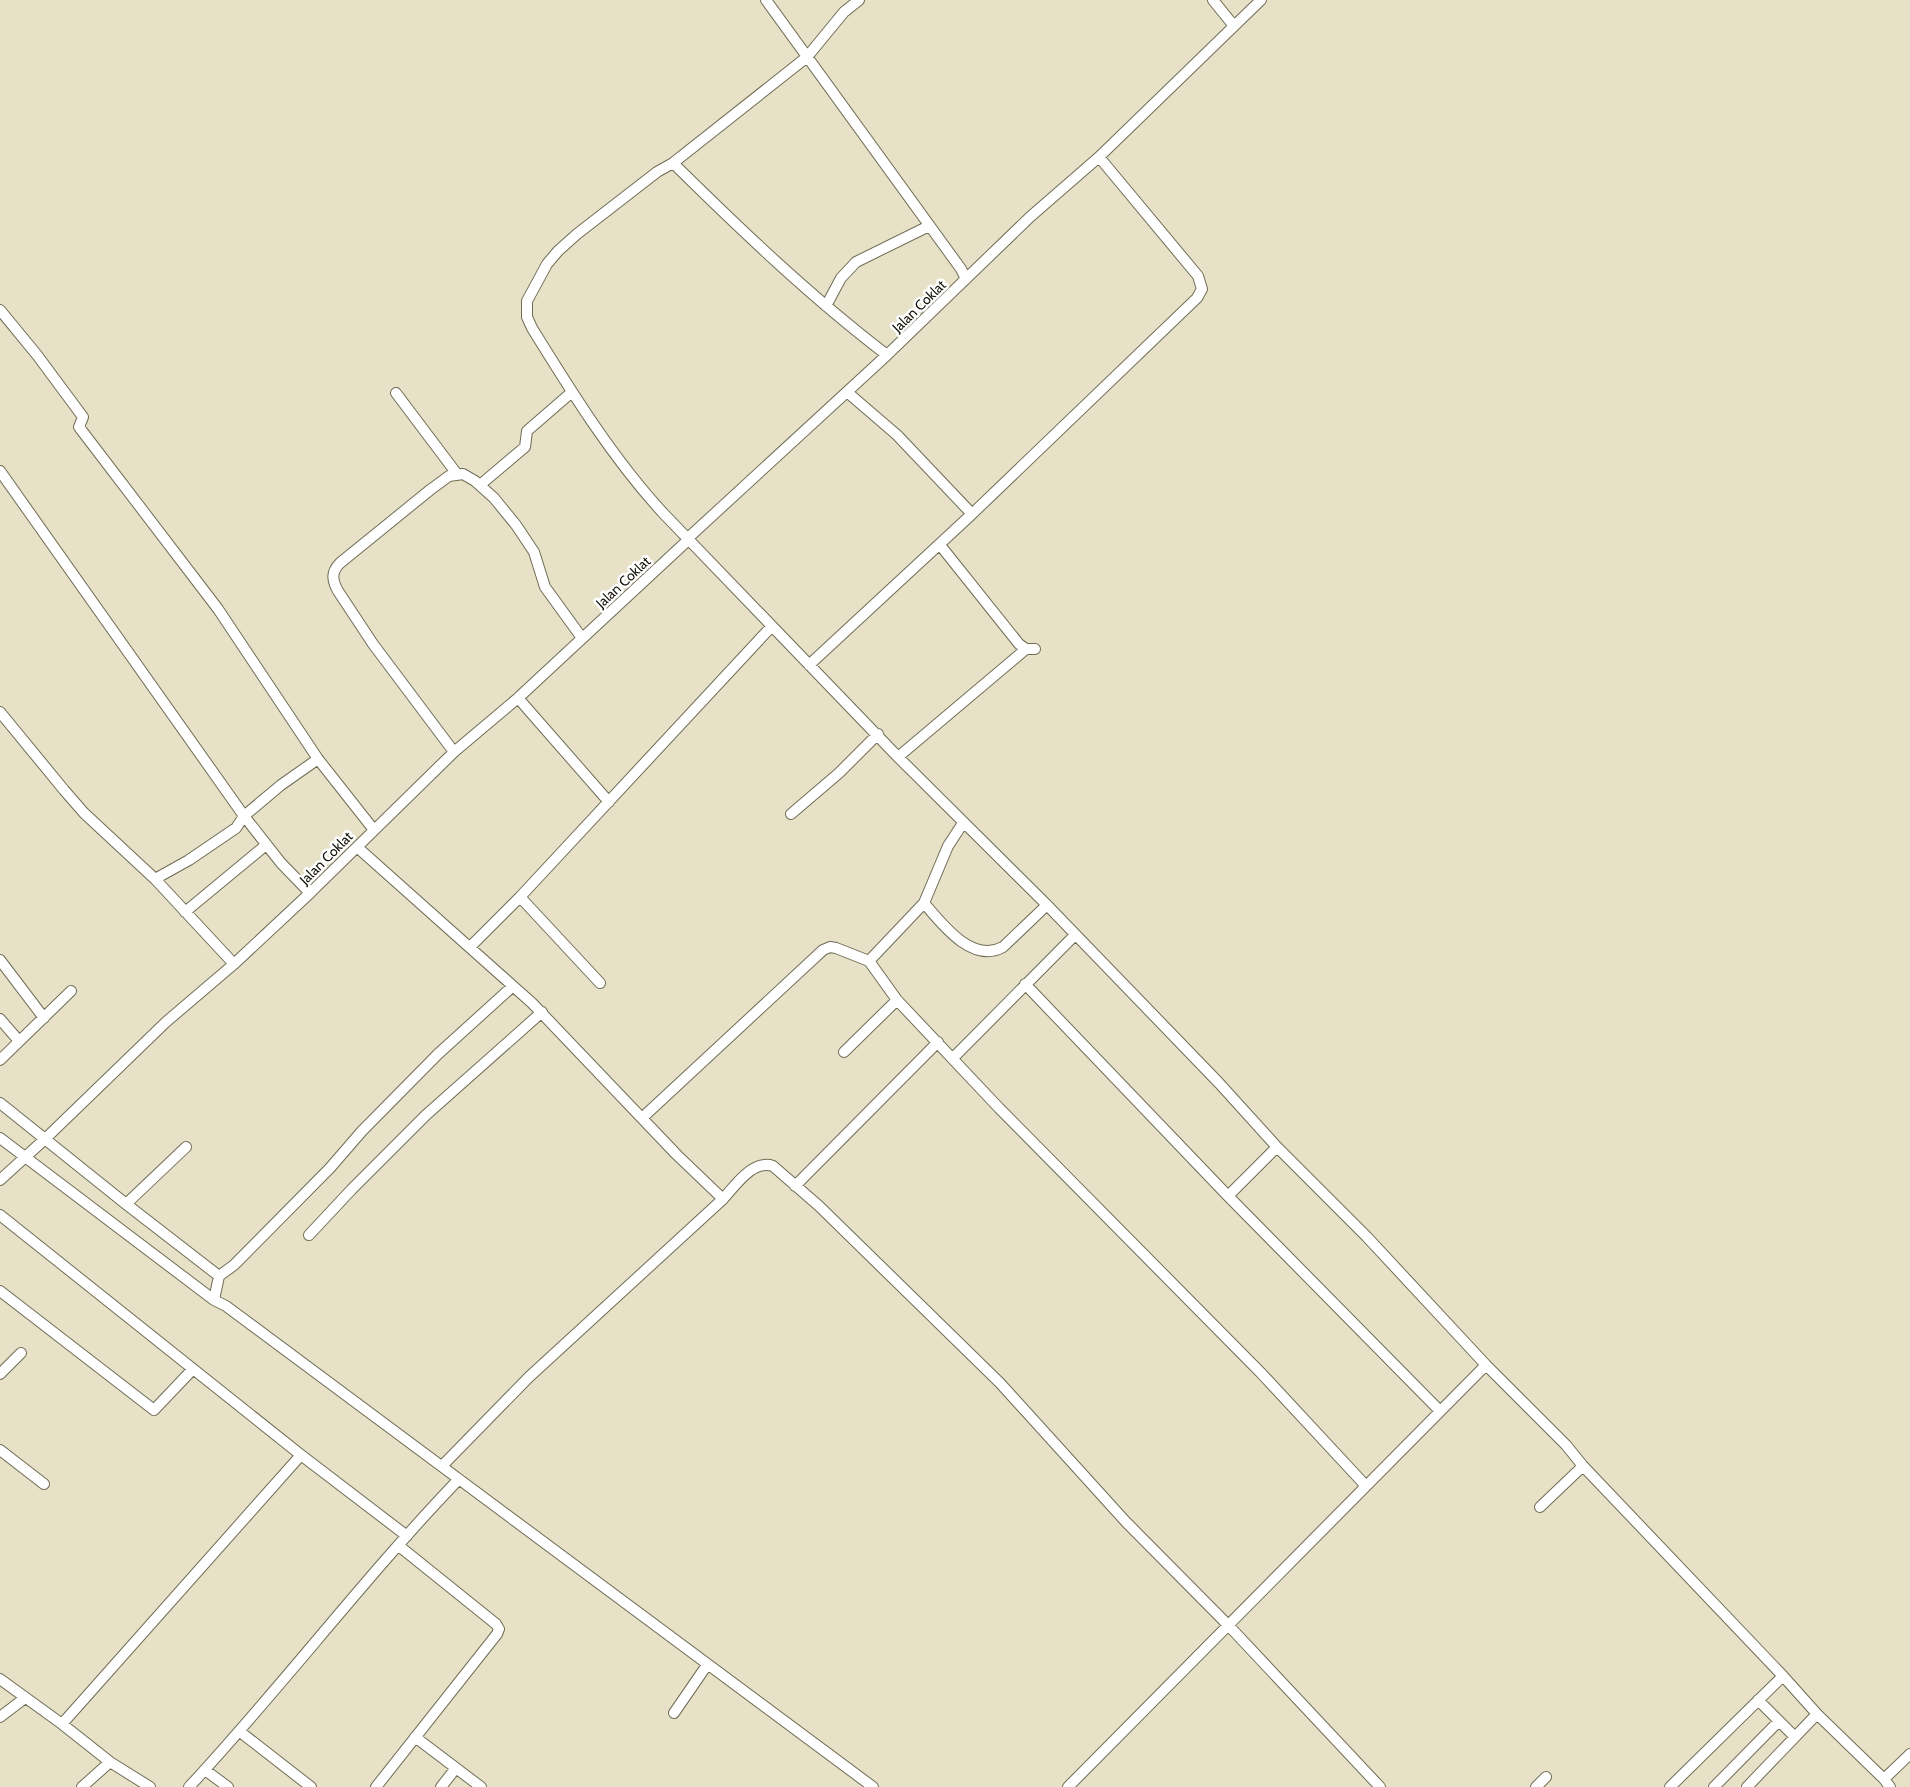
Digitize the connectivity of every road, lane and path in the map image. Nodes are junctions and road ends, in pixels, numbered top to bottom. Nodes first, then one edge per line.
1 (766, 0) edge
2 (859, 0) edge
3 (1213, 0) edge
4 (1261, 0) edge
5 (1234, 26) junction
6 (807, 57) junction
7 (1099, 157) junction
8 (673, 163) junction
9 (929, 226) junction
10 (966, 279) junction
11 (826, 306) junction
12 (0, 310) edge
13 (887, 356) junction
14 (572, 392) junction
15 (847, 392) junction
16 (396, 393) dead end
17 (0, 471) edge
18 (457, 474) junction
19 (480, 485) junction
20 (972, 514) junction
21 (688, 538) junction
22 (940, 545) junction
23 (772, 626) junction
24 (582, 638) junction
25 (809, 665) junction
26 (518, 698) junction
27 (0, 712) edge
28 (878, 734) junction
29 (454, 752) junction
30 (898, 757) junction
31 (314, 761) junction
32 (609, 802) junction
33 (791, 814) dead end
34 (244, 816) junction
35 (963, 823) junction
36 (374, 830) junction
37 (266, 845) junction
38 (357, 847) junction
39 (155, 879) junction
40 (310, 894) junction
41 (520, 897) junction
42 (924, 903) junction
43 (1047, 905) junction
44 (186, 912) junction
45 (1075, 936) junction
46 (470, 947) junction
47 (0, 960) edge
48 (868, 962) junction
49 (234, 964) junction
50 (600, 983) dead end
51 (1026, 984) junction
52 (513, 986) junction
53 (71, 991) dead end
54 (898, 1000) junction
55 (542, 1012) junction
56 (44, 1018) junction
57 (0, 1019) edge
58 (19, 1041) junction
59 (938, 1042) junction
60 (844, 1052) dead end
61 (952, 1058) junction
62 (0, 1060) edge
63 (3, 1107) edge
64 (642, 1118) junction
65 (0, 1138) edge
66 (45, 1139) junction
67 (186, 1147) dead end
68 (1277, 1147) junction
69 (25, 1157) junction
70 (0, 1180) edge
71 (795, 1186) junction
72 (1228, 1196) junction
73 (723, 1199) junction
74 (126, 1204) junction
75 (0, 1215) edge
76 (309, 1235) dead end
77 (219, 1276) junction
78 (0, 1292) edge
79 (214, 1300) junction
80 (21, 1353) dead end
81 (1486, 1365) junction
82 (193, 1369) junction
83 (0, 1374) edge
84 (1440, 1411) junction
85 (0, 1450) edge
86 (301, 1455) junction
87 (442, 1466) junction
88 (1583, 1466) junction
89 (459, 1479) junction
90 (44, 1484) dead end
91 (1366, 1486) junction
92 (1540, 1507) dead end
93 (407, 1536) junction
94 (399, 1546) junction
95 (1229, 1626) junction
96 (707, 1665) junction
97 (1783, 1676) junction
98 (0, 1680) edge
99 (25, 1698) junction
100 (1758, 1700) junction
101 (674, 1713) dead end
102 (1817, 1714) junction
103 (0, 1717) edge
104 (1779, 1721) junction
105 (62, 1724) junction
106 (239, 1731) junction
107 (415, 1737) junction
108 (1795, 1737) junction
109 (1910, 1754) edge
110 (110, 1762) junction
111 (456, 1768) junction
112 (205, 1770) junction
113 (1546, 1777) dead end
114 (1887, 1783) edge
115 (82, 1787) edge
116 (150, 1787) edge
117 (189, 1787) edge
118 (228, 1787) edge
119 (311, 1787) edge
120 (376, 1787) edge
121 (441, 1787) edge
122 (481, 1787) edge
123 (873, 1787) edge
124 (1068, 1787) edge
125 (1380, 1787) edge
126 (1536, 1787) edge
127 (1670, 1787) edge
128 (1714, 1787) edge
129 (1746, 1787) edge

1 - 6 street
2 - 6 street
3 - 5 street
4 - 5 street, Jalan Coklat
5 - 7 street, Jalan Coklat
6 - 8 street
6 - 9 street
7 - 10 street, Jalan Coklat
7 - 20 street
8 - 11 street
8 - 14 street
9 - 10 street
9 - 11 street
10 - 13 street, Jalan Coklat
11 - 13 street
12 - 31 street
13 - 15 street, Jalan Coklat
14 - 19 street
14 - 21 street
15 - 20 street
15 - 21 street, Jalan Coklat
16 - 18 street
17 - 34 street
18 - 19 street
18 - 29 street
19 - 24 street
20 - 22 street
21 - 23 street
21 - 24 street, Jalan Coklat
22 - 25 street
22 - 30 street
23 - 25 street
23 - 32 street
24 - 26 street, Jalan Coklat
25 - 28 street
26 - 29 street, Jalan Coklat
26 - 32 street
27 - 39 street
28 - 30 street
28 - 33 street
29 - 36 street, Jalan Coklat
30 - 35 street
31 - 34 street
31 - 36 street
32 - 41 street
34 - 37 street
34 - 39 street
35 - 42 street
35 - 43 street
36 - 38 street, Jalan Coklat
37 - 40 street
37 - 44 street
38 - 40 street, Jalan Coklat
38 - 46 street
39 - 44 street
40 - 49 street, Jalan Coklat
41 - 46 street
41 - 50 street
42 - 43 street
42 - 48 street
43 - 45 street
44 - 49 street
45 - 51 street
45 - 68 street
46 - 52 street
47 - 56 street
48 - 54 street
48 - 64 street
49 - 66 street, Jalan Coklat
51 - 61 street
51 - 72 street
52 - 55 street
52 - 77 street
53 - 56 street
54 - 59 street
54 - 60 street
55 - 64 street
55 - 76 street
56 - 58 street
57 - 58 street
58 - 62 street
59 - 61 street
59 - 71 street
61 - 91 street
63 - 66 street
64 - 73 street
65 - 69 street
66 - 69 street, Jalan Coklat
66 - 74 street
67 - 74 street
68 - 72 street
68 - 81 street
69 - 70 street, Jalan Coklat
69 - 79 street
71 - 73 street
71 - 95 street
72 - 84 street
73 - 87 street
74 - 77 street
75 - 82 street
77 - 79 street
78 - 82 street
79 - 87 street
80 - 83 street
81 - 84 street
81 - 88 street
82 - 86 street
84 - 91 street
85 - 90 street
86 - 93 street
86 - 105 street
87 - 89 street
88 - 92 street
88 - 97 street
89 - 93 street
89 - 96 street
91 - 95 street
93 - 94 street
94 - 106 street
94 - 107 street
95 - 124 street
95 - 125 street
96 - 101 street
96 - 123 street
97 - 100 street
97 - 102 street
98 - 99 street
99 - 103 street
99 - 105 street
100 - 104 street
100 - 127 street
102 - 108 street
102 - 114 street
104 - 108 street
104 - 128 street
105 - 110 street
106 - 112 street
106 - 119 street
107 - 111 street
107 - 120 street
108 - 129 street
109 - 114 street
110 - 115 street
110 - 116 street
111 - 121 street
111 - 122 street
112 - 117 street
112 - 118 street
113 - 126 street

